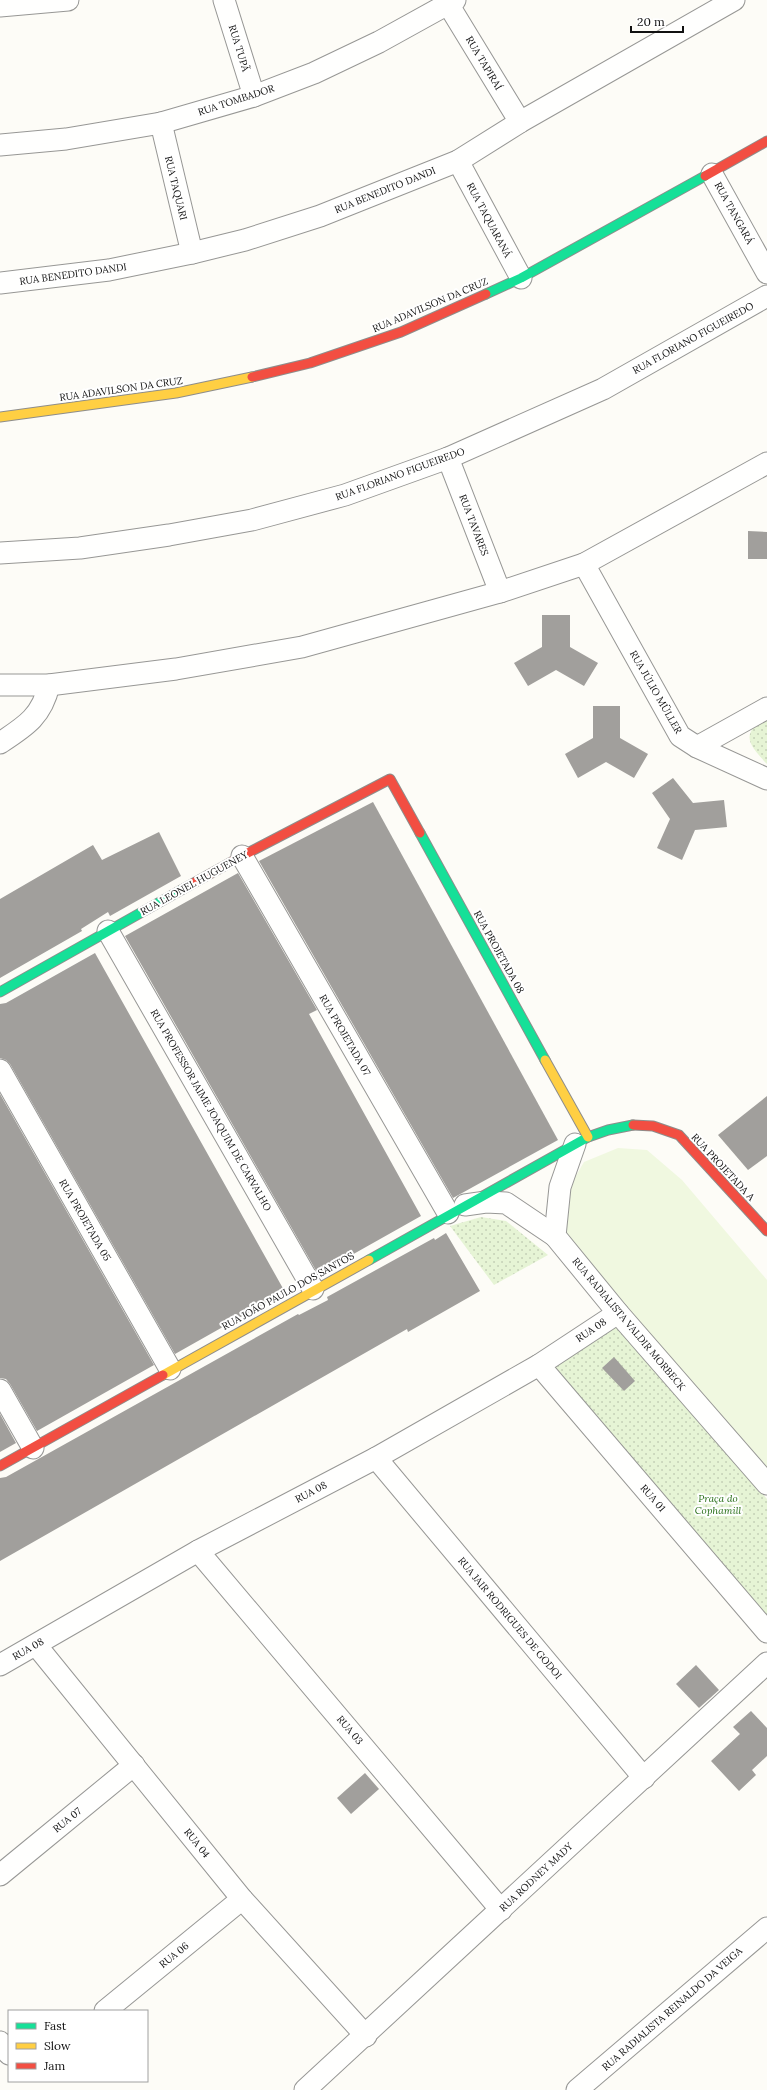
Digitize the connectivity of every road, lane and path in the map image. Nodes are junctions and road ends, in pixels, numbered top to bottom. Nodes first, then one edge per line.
1 (68, 0) edge
2 (224, 0) edge
3 (734, 0) edge
4 (452, 2) edge
5 (5, 4) edge
6 (254, 96) junction
7 (520, 122) junction
8 (160, 123) junction
9 (767, 141) edge
10 (0, 145) edge
11 (458, 161) junction
12 (712, 174) junction
13 (192, 253) junction
14 (767, 273) edge
15 (521, 278) junction
16 (0, 283) edge
17 (767, 296) edge
18 (0, 417) edge
19 (448, 458) junction
20 (767, 463) edge
21 (0, 553) edge
22 (584, 564) junction
23 (500, 592) junction
24 (0, 685) edge
25 (49, 685) junction
26 (767, 708) edge
27 (0, 743) edge
28 (697, 747) junction
29 (390, 779) joint
30 (767, 779) edge
31 (242, 856) junction
32 (108, 931) junction
33 (0, 992) edge
34 (0, 1070) edge
35 (581, 1140) junction
36 (455, 1210) junction
37 (767, 1231) edge
38 (555, 1236) junction
39 (313, 1289) junction
40 (618, 1313) junction
41 (539, 1365) junction
42 (170, 1369) junction
43 (0, 1390) edge
44 (33, 1448) junction
45 (376, 1458) junction
46 (0, 1466) edge
47 (767, 1484) edge
48 (198, 1551) junction
49 (767, 1632) edge
50 (36, 1644) junction
51 (767, 1663) edge
52 (0, 1665) edge
53 (134, 1765) junction
54 (644, 1778) junction
55 (0, 1875) edge
56 (242, 1899) junction
57 (501, 1910) junction
58 (767, 1928) edge
59 (106, 2010) edge
60 (366, 2036) junction
61 (0, 2042) edge
62 (8, 2053) edge
63 (305, 2090) edge
64 (577, 2090) edge

1 - 5 street
2 - 6 street, RUA TUPÃ
3 - 7 street, RUA BENEDITO DANDI
4 - 6 street, RUA TOMBADOR
4 - 7 street, RUA TAPIRAÍ
6 - 8 street, RUA TOMBADOR
7 - 11 street, RUA BENEDITO DANDI
8 - 10 street, RUA TOMBADOR
8 - 13 street, RUA TAQUARI
9 - 12 street, RUA ADAVILSON DA CRUZ
11 - 13 street, RUA BENEDITO DANDI
11 - 15 street, RUA TAQUARANÁ
12 - 14 street, RUA TANGARÁ
12 - 15 street, RUA ADAVILSON DA CRUZ
13 - 16 street, RUA BENEDITO DANDI
15 - 18 street, RUA ADAVILSON DA CRUZ
17 - 19 street, RUA FLORIANO FIGUEIREDO
19 - 21 street, RUA FLORIANO FIGUEIREDO
19 - 23 street, RUA TAVARES
20 - 22 street
22 - 23 street
22 - 28 street, RUA JÚLIO MÜLLER
23 - 25 street
24 - 25 street
25 - 27 street
26 - 28 street
28 - 30 street, RUA JÚLIO MÜLLER
29 - 31 street, RUA LEONEL HUGUENEY
29 - 35 street, RUA PROJETADA 08
31 - 32 street, RUA LEONEL HUGUENEY
31 - 36 street, RUA PROJETADA 07
32 - 33 street, RUA LEONEL HUGUENEY
32 - 39 street, RUA PROFESSOR JAIME JOAQUIM DE CARVALHO
34 - 42 street, RUA PROJETADA 05
35 - 36 street, RUA JOÃO PAULO DOS SANTOS
35 - 37 street, RUA PROJETADA A
35 - 38 street
36 - 38 street
36 - 39 street, RUA JOÃO PAULO DOS SANTOS
38 - 40 street, RUA RADIALISTA VALDIR MORBECK
39 - 42 street, RUA JOÃO PAULO DOS SANTOS
40 - 41 street, RUA 08
40 - 47 street, RUA RADIALISTA VALDIR MORBECK
41 - 45 street, RUA 08
41 - 49 street, RUA 01
42 - 44 street, RUA JOÃO PAULO DOS SANTOS
43 - 44 street
44 - 46 street, RUA JOÃO PAULO DOS SANTOS
45 - 48 street, RUA 08
45 - 54 street, RUA JAIR RODRIGUES DE GODOI
48 - 50 street, RUA 08
48 - 57 street, RUA 03
50 - 52 street, RUA 08
50 - 53 street, RUA 04
51 - 54 street, RUA RODNEY MADY
53 - 55 street, RUA 07
53 - 56 street, RUA 04
54 - 57 street, RUA RODNEY MADY
56 - 59 street, RUA 06
56 - 60 street, RUA 04
57 - 60 street, RUA RODNEY MADY
58 - 64 street, RUA RADIALISTA REINALDO DA VEIGA
60 - 63 street, RUA RODNEY MADY
61 - 62 street

